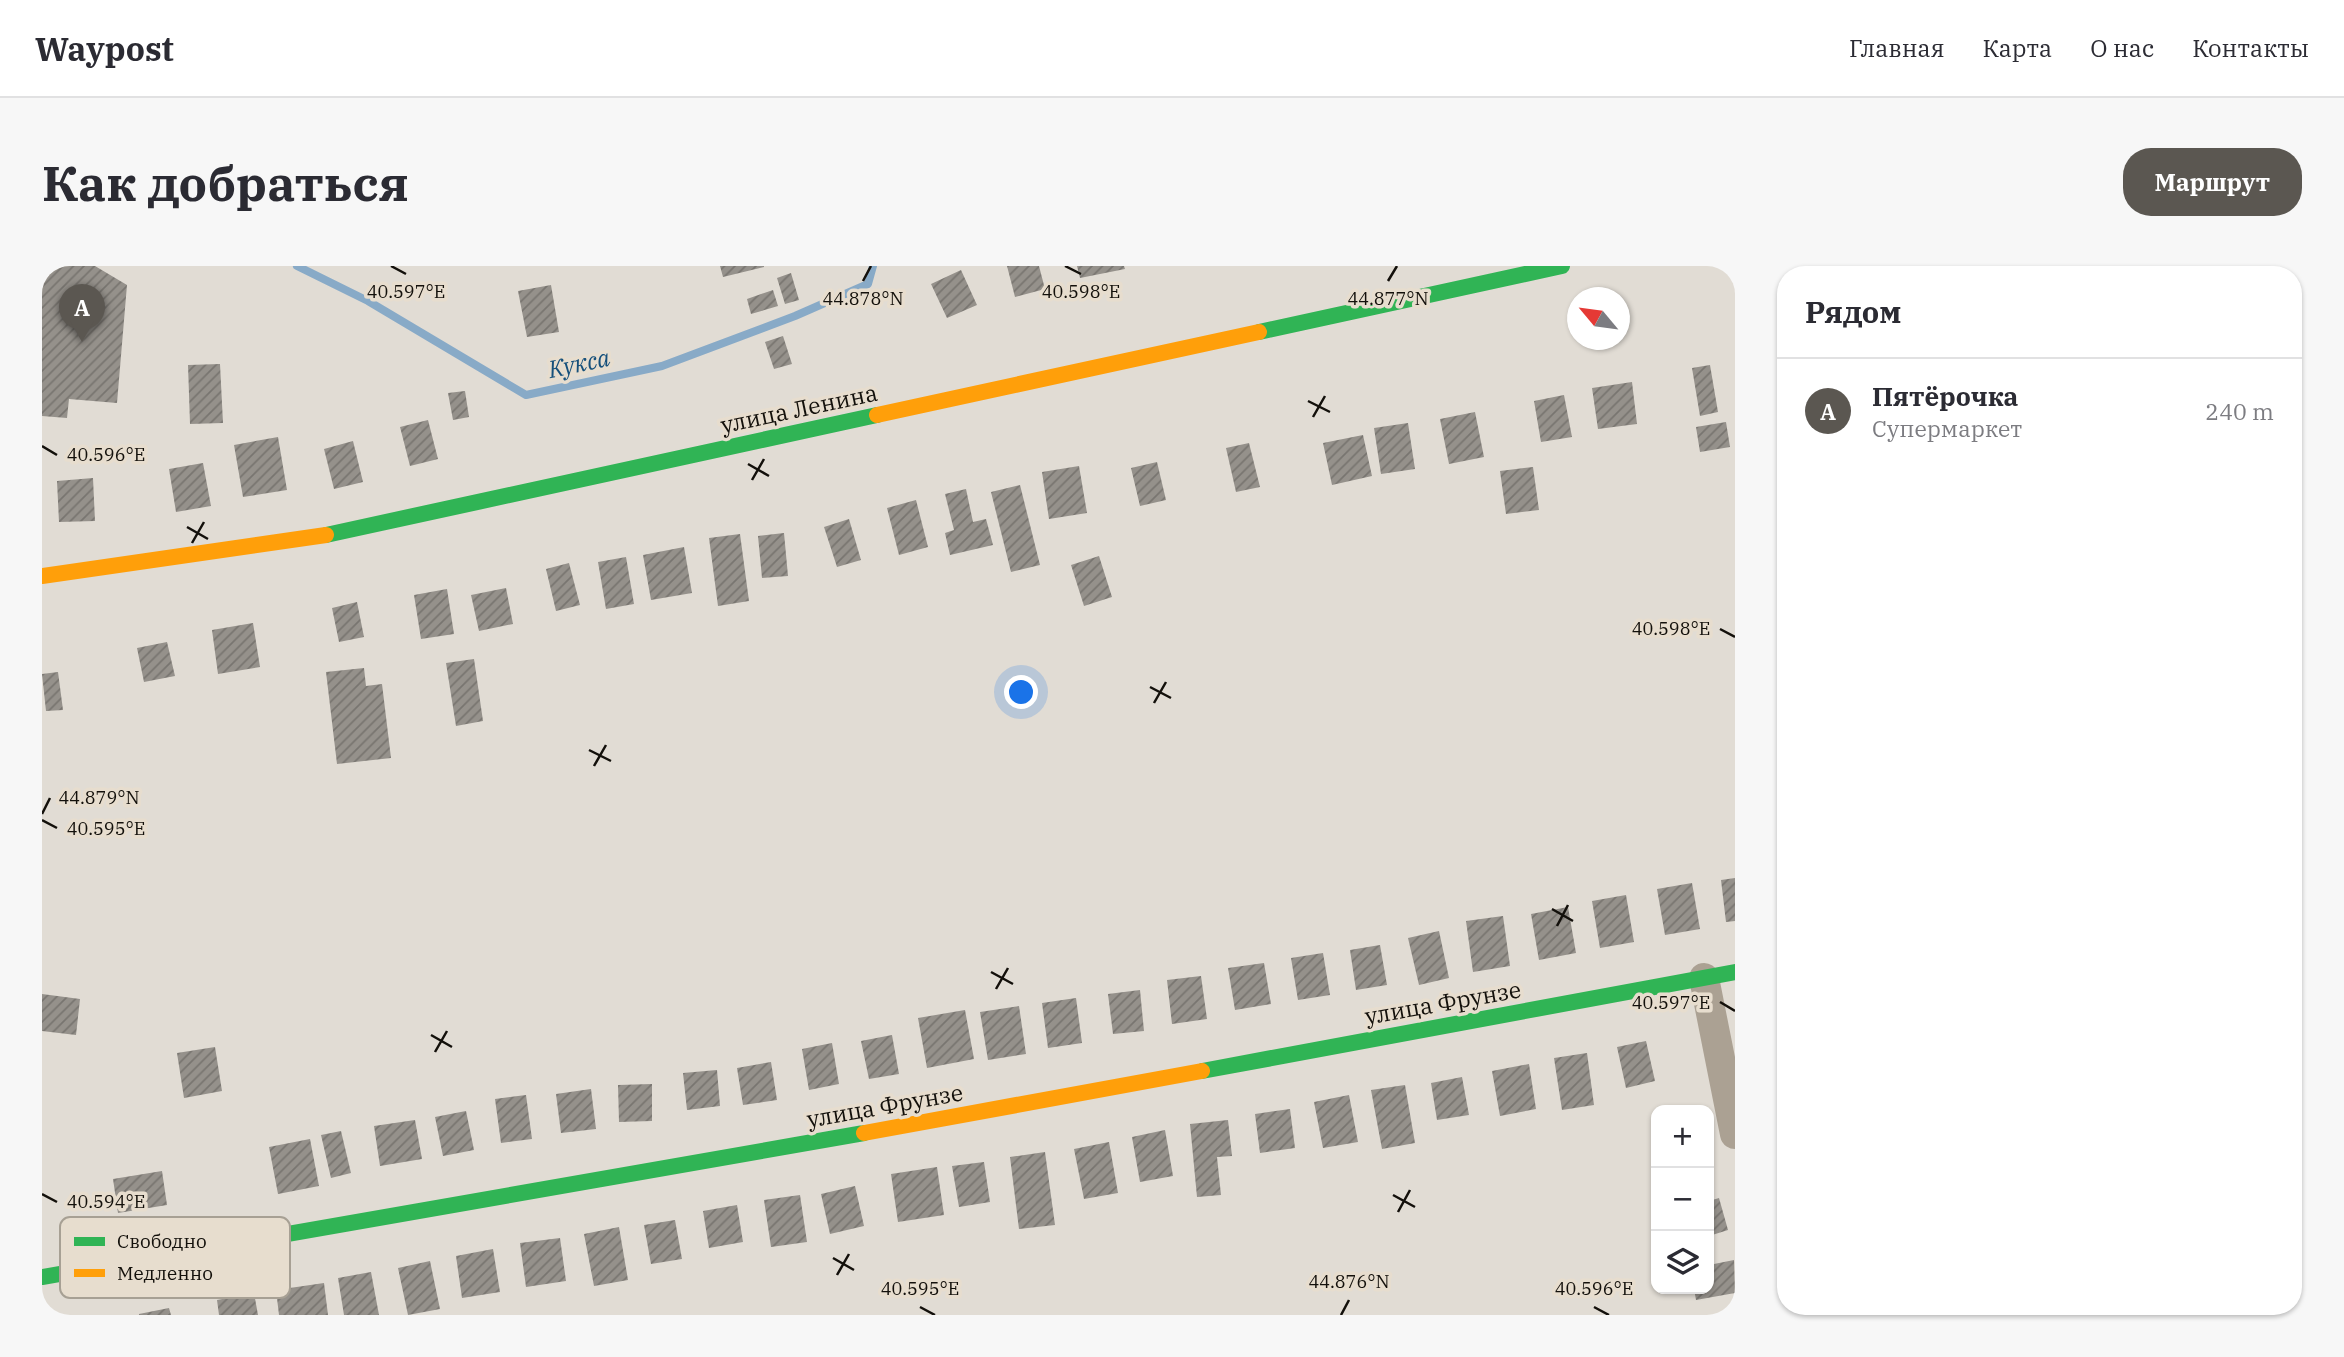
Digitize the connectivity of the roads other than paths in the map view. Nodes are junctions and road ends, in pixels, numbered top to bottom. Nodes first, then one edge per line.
1 (1562, 266) edge
2 (42, 576) edge
3 (1735, 972) edge
4 (1704, 978) junction
5 (1735, 1134) edge
6 (290, 1234) edge
7 (60, 1274) edge
8 (42, 1277) edge

1 - 2 street, улица Ленина
3 - 4 street, улица Фрунзе
4 - 5 street
4 - 6 street, улица Фрунзе
7 - 8 street, улица Фрунзе

